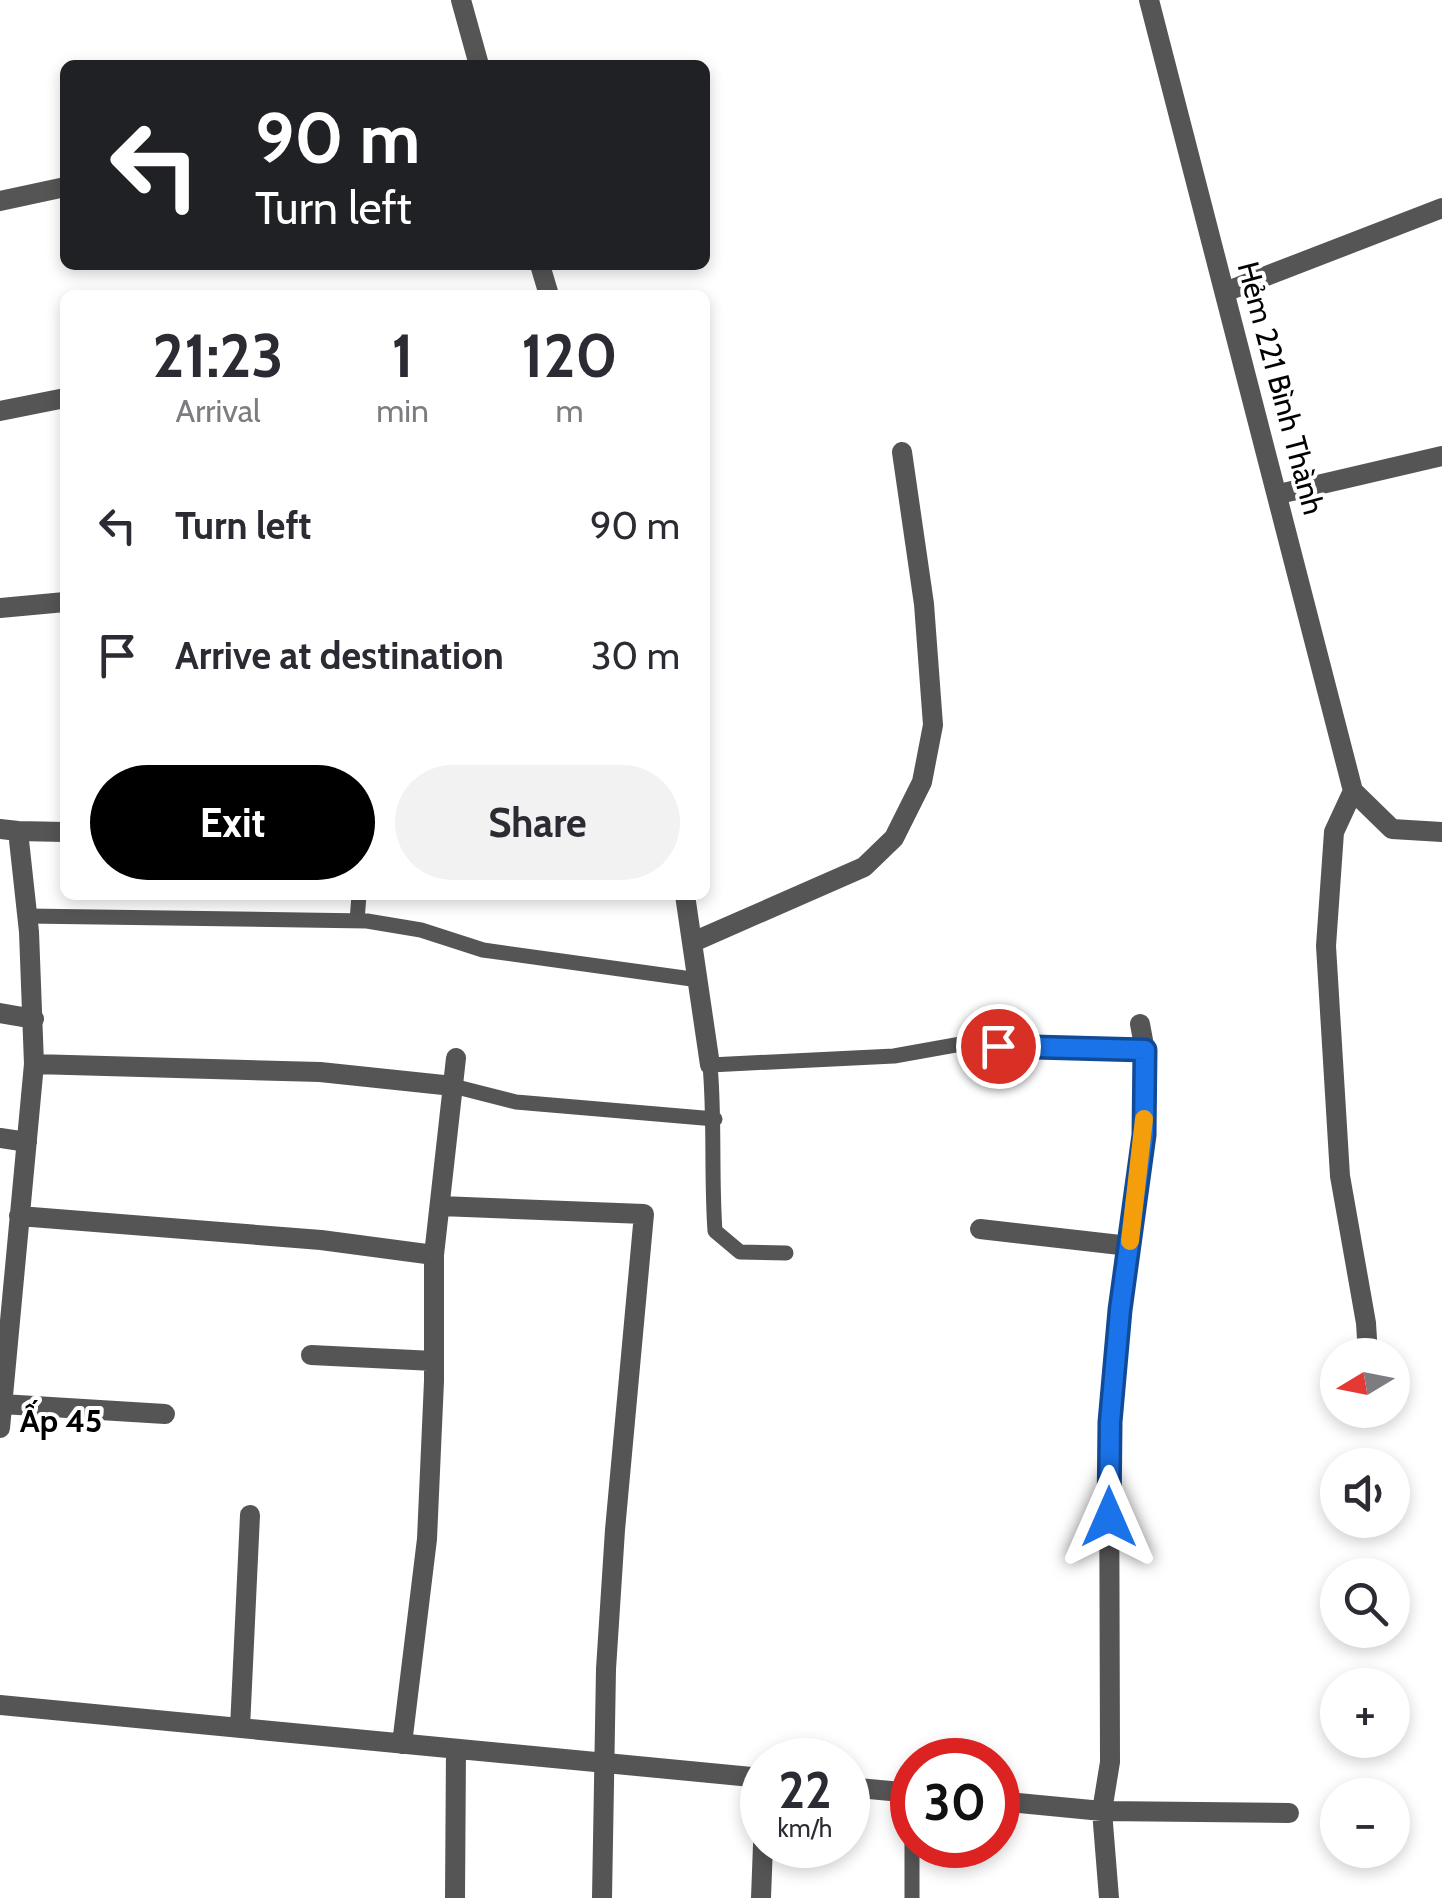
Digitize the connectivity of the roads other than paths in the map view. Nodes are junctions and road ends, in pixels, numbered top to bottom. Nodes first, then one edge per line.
1 (461, 0) edge
2 (1149, 0) edge
3 (478, 60) edge
4 (60, 187) edge
5 (0, 201) edge
6 (1442, 208) edge
7 (1225, 292) junction
8 (60, 399) edge
9 (0, 412) edge
10 (902, 452) dead end
11 (1442, 456) edge
12 (1278, 494) junction
13 (60, 602) edge
14 (0, 608) edge
15 (1353, 791) junction
16 (9, 830) edge
17 (60, 832) edge
18 (1442, 832) edge
19 (359, 900) edge
20 (686, 900) edge
21 (27, 916) junction
22 (357, 921) junction
23 (693, 942) junction
24 (698, 980) junction
25 (0, 1013) edge
26 (34, 1018) junction
27 (1140, 1024) dead end
28 (1145, 1050) junction
29 (456, 1058) dead end
30 (34, 1064) junction
31 (710, 1064) junction
32 (453, 1086) junction
33 (714, 1118) junction
34 (0, 1138) edge
35 (27, 1142) junction
36 (440, 1206) junction
37 (19, 1216) junction
38 (980, 1228) dead end
39 (1129, 1246) junction
40 (786, 1253) dead end
41 (434, 1255) junction
42 (1367, 1338) edge
43 (311, 1355) dead end
44 (434, 1361) junction
45 (2, 1404) edge
46 (165, 1414) dead end
47 (0, 1428) edge
48 (250, 1515) dead end
49 (0, 1705) edge
50 (240, 1728) junction
51 (402, 1744) junction
52 (456, 1749) junction
53 (603, 1763) junction
54 (740, 1776) edge
55 (1020, 1803) edge
56 (1102, 1811) junction
57 (1289, 1813) dead end
58 (763, 1868) edge
59 (912, 1868) edge
60 (455, 1898) edge
61 (602, 1898) edge
62 (762, 1898) edge
63 (912, 1898) edge
64 (1110, 1898) edge

1 - 3 street
2 - 7 street, Hẻm 221 Bình Thành
4 - 5 street
6 - 7 street
7 - 12 street, Hẻm 221 Bình Thành
8 - 9 street
10 - 23 street
11 - 12 street
12 - 15 street, Hẻm 221 Bình Thành
13 - 14 street
15 - 18 street
15 - 42 street
16 - 17 street
16 - 21 street
19 - 22 lane
20 - 23 street
21 - 22 lane
21 - 26 street
22 - 24 lane
23 - 24 street
24 - 31 street
25 - 26 street
26 - 30 street
27 - 28 street
28 - 31 lane
28 - 39 street
29 - 32 street
30 - 32 street
30 - 35 street
31 - 33 lane
32 - 33 lane
32 - 36 street
33 - 40 lane
34 - 35 street
35 - 37 street
36 - 41 street
36 - 53 street
37 - 41 street
37 - 45 street
38 - 39 street
39 - 56 street
41 - 44 street
43 - 44 street
44 - 51 street
45 - 46 street
45 - 47 street
48 - 50 street
49 - 50 street
50 - 51 street
51 - 52 street
52 - 53 street
52 - 60 street
53 - 54 street
53 - 61 street
55 - 56 street
56 - 57 street
56 - 64 street
58 - 62 street
59 - 63 lane

